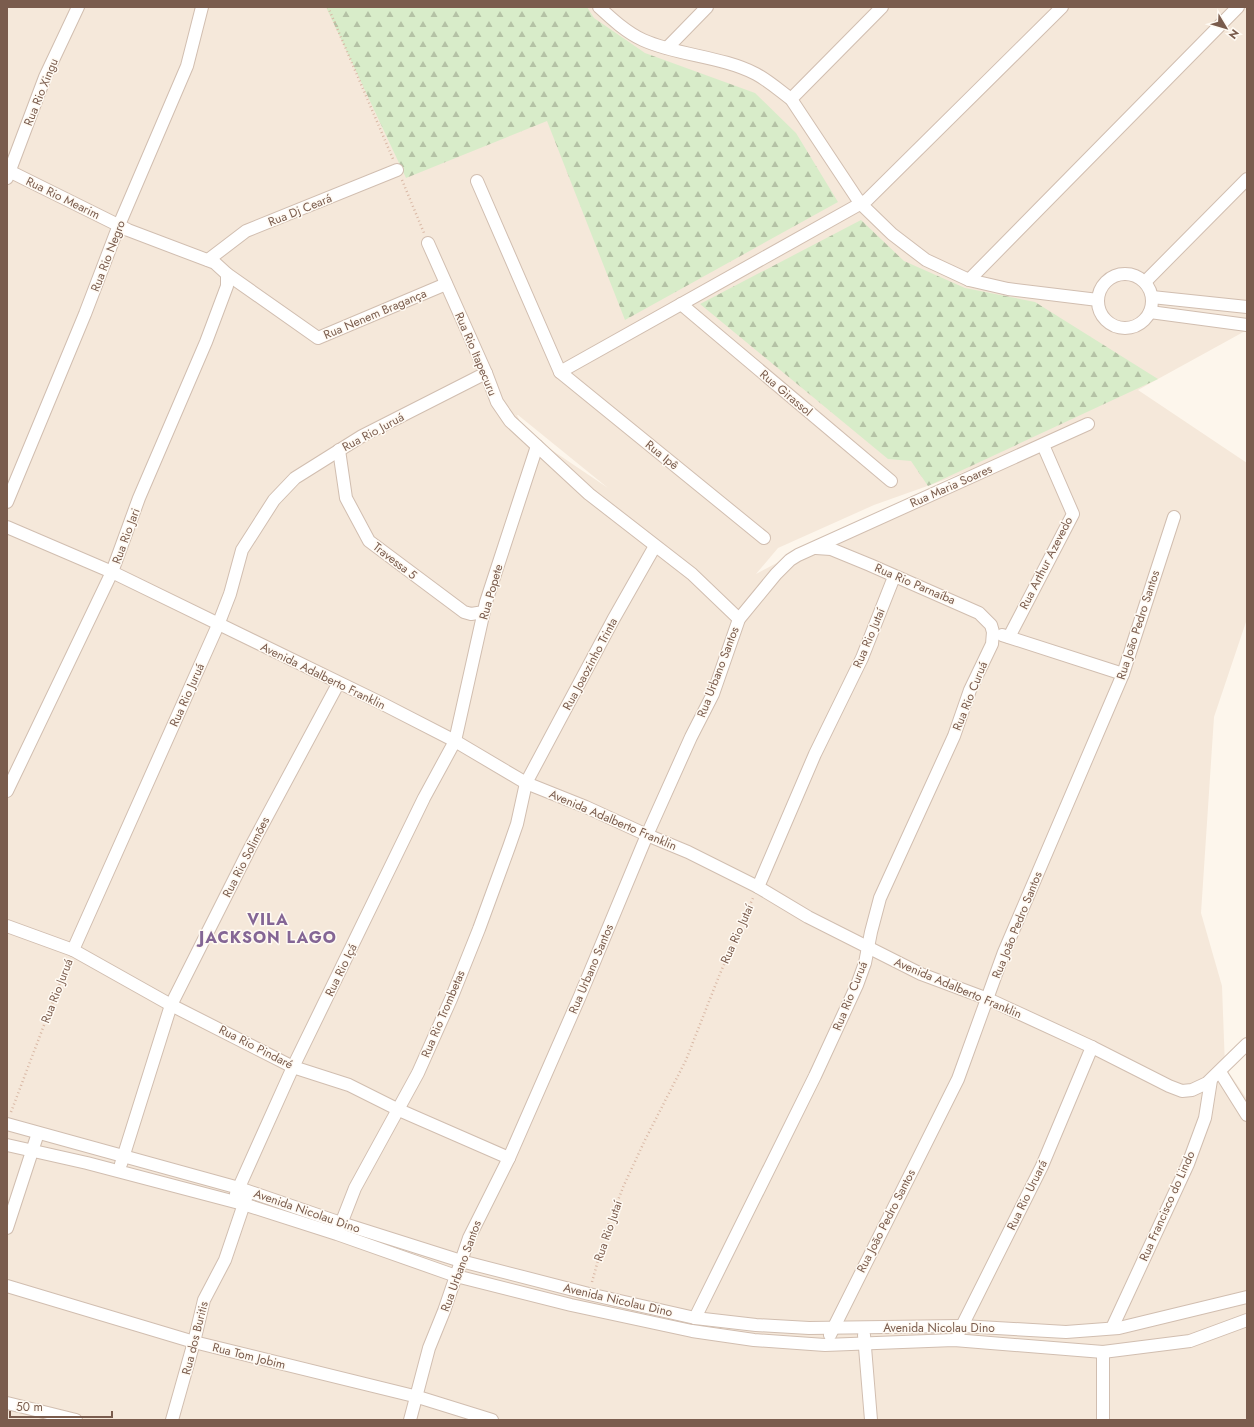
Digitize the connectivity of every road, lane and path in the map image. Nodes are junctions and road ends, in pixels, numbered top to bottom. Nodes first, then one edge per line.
1 (78, 7) edge
2 (202, 7) edge
3 (328, 7) edge
4 (599, 7) edge
5 (707, 7) edge
6 (882, 7) edge
7 (1062, 7) edge
8 (1238, 7) edge
9 (667, 48) junction
10 (791, 100) junction
11 (397, 170) junction
12 (8, 173) edge
13 (1247, 178) edge
14 (477, 181) dead end
15 (860, 203) junction
16 (119, 226) junction
17 (428, 243) joint
18 (208, 260) junction
19 (227, 274) junction
20 (969, 280) junction
21 (1145, 282) junction
22 (446, 284) junction
23 (1152, 297) junction
24 (1098, 300) junction
25 (681, 304) junction
26 (1247, 307) edge
27 (1150, 312) junction
28 (1247, 325) edge
29 (486, 372) junction
30 (560, 372) junction
31 (1088, 424) dead end
32 (1043, 445) junction
33 (538, 446) junction
34 (339, 450) junction
35 (891, 481) dead end
36 (7, 502) edge
37 (1174, 516) dead end
38 (7, 527) edge
39 (764, 538) dead end
40 (655, 546) junction
41 (815, 548) junction
42 (112, 572) junction
43 (894, 577) junction
44 (484, 612) junction
45 (738, 619) junction
46 (218, 626) junction
47 (993, 632) junction
48 (1009, 637) junction
49 (1123, 674) junction
50 (338, 684) junction
51 (455, 741) junction
52 (526, 783) junction
53 (7, 791) edge
54 (647, 835) junction
55 (758, 887) junction
56 (7, 926) edge
57 (868, 948) junction
58 (73, 950) junction
59 (988, 999) junction
60 (171, 1005) junction
61 (1247, 1044) edge
62 (1092, 1048) junction
63 (293, 1067) junction
64 (1220, 1072) junction
65 (1210, 1080) junction
66 (399, 1110) junction
67 (1247, 1115) edge
68 (8, 1120) edge
69 (38, 1133) junction
70 (7, 1144) edge
71 (32, 1152) junction
72 (122, 1156) junction
73 (509, 1158) junction
74 (119, 1172) junction
75 (244, 1189) junction
76 (238, 1203) junction
77 (7, 1228) edge
78 (339, 1229) junction
79 (461, 1261) junction
80 (456, 1276) junction
81 (7, 1286) edge
82 (589, 1294) junction
83 (1247, 1297) edge
84 (695, 1318) junction
85 (1247, 1320) edge
86 (962, 1326) junction
87 (834, 1328) junction
88 (864, 1328) junction
89 (1112, 1328) junction
90 (954, 1340) junction
91 (194, 1342) junction
92 (864, 1344) junction
93 (825, 1345) junction
94 (1104, 1352) junction
95 (418, 1397) junction
96 (7, 1403) edge
97 (76, 1420) edge
98 (172, 1420) edge
99 (410, 1420) edge
100 (492, 1420) edge
101 (871, 1420) edge
102 (1103, 1420) edge

1 - 12 street, Rua Rio Xingu
2 - 16 street, Rua Rio Negro
3 - 11 path
4 - 9 street
5 - 9 street
6 - 10 street
7 - 15 street
8 - 20 street
9 - 10 street
10 - 15 street
11 - 17 path
11 - 18 street, Rua Dj Ceará
12 - 16 street, Rua Rio Mearim
13 - 21 street
14 - 30 street
15 - 20 street
15 - 25 street
16 - 18 street, Rua Rio Mearim
16 - 36 street, Rua Rio Negro
17 - 22 street, Rua Rio Itapecuru
18 - 19 street, Rua Rio Mearim
19 - 22 street, Rua Nenem Bragança
19 - 42 street, Rua Rio Jari
20 - 24 street
21 - 23 street
21 - 24 street
22 - 29 street, Rua Rio Itapecuru
23 - 26 street
23 - 27 street
24 - 27 street
25 - 30 street
25 - 35 street, Rua Girassol
27 - 28 street
29 - 33 street, Rua Rio Itapecuru
29 - 34 street, Rua Rio Juruá
30 - 39 street, Rua Ipê
31 - 32 street, Rua Maria Soares
32 - 41 street, Rua Maria Soares
32 - 48 street, Rua Arthur Azevedo
33 - 40 street, Rua Rio Itapecuru
33 - 44 street, Rua Popete
34 - 44 street, Travessa 5
34 - 46 street, Rua Rio Juruá
37 - 49 street, Rua João Pedro Santos
38 - 42 street, Avenida Adalberto Franklin
40 - 45 street, Rua Rio Itapecuru
40 - 52 street, Rua Joaozinho Trinta
41 - 43 street, Rua Rio Parnaíba
41 - 45 street, Rua Urbano Santos
42 - 46 street, Avenida Adalberto Franklin
42 - 53 street, Rua Rio Jari
43 - 47 street, Rua Rio Parnaíba
43 - 55 street, Rua Rio Jutaí
44 - 51 street, Rua Popete
45 - 54 street, Rua Urbano Santos
46 - 50 street, Avenida Adalberto Franklin
46 - 58 street, Rua Rio Juruá
47 - 48 street
47 - 57 street, Rua Rio Curuá
48 - 49 street
49 - 59 street, Rua João Pedro Santos
50 - 51 street, Avenida Adalberto Franklin
50 - 60 street, Rua Rio Solimões
51 - 52 street, Avenida Adalberto Franklin
51 - 63 street, Rua Rio Içá
52 - 54 street, Avenida Adalberto Franklin
52 - 66 street, Rua Rio Trombetas
54 - 55 street, Avenida Adalberto Franklin
54 - 73 street, Rua Urbano Santos
55 - 57 street, Avenida Adalberto Franklin
55 - 82 path, Rua Rio Jutaí
56 - 58 street, Rua Rio Pindaré
57 - 59 street, Avenida Adalberto Franklin
57 - 84 street, Rua Rio Curuá
58 - 60 street, Rua Rio Pindaré
58 - 68 path, Rua Rio Juruá
59 - 62 street, Avenida Adalberto Franklin
59 - 87 street, Rua João Pedro Santos
60 - 63 street, Rua Rio Pindaré
60 - 72 street, Rua Rio Solimões
61 - 64 street, Avenida Adalberto Franklin
62 - 65 street, Avenida Adalberto Franklin
62 - 86 street, Rua Rio Uruará
63 - 66 street, Rua Rio Pindaré
63 - 75 street, Rua Rio Içá
64 - 65 street, Avenida Adalberto Franklin
64 - 67 street
65 - 89 street, Rua Francisco do Lindo
66 - 73 street, Rua Rio Pindaré
66 - 78 street, Rua Rio Trombetas
68 - 69 street, Avenida Nicolau Dino
69 - 71 street
69 - 72 street, Avenida Nicolau Dino
70 - 71 street, Avenida Nicolau Dino
71 - 74 street, Avenida Nicolau Dino
71 - 77 street
72 - 74 street, Rua Rio Solimões
72 - 75 street, Avenida Nicolau Dino
73 - 79 street, Rua Urbano Santos
74 - 76 street, Avenida Nicolau Dino
75 - 76 street, Rua Rio Içá
75 - 78 street, Avenida Nicolau Dino
76 - 78 street, Avenida Nicolau Dino
76 - 91 street, Rua dos Buritis
78 - 79 street, Avenida Nicolau Dino
78 - 80 street, Avenida Nicolau Dino
79 - 80 street, Rua Urbano Santos
79 - 82 street, Avenida Nicolau Dino
80 - 93 street, Avenida Nicolau Dino
80 - 95 street, Rua Urbano Santos
81 - 91 street, Rua Tom Jobim
82 - 84 street, Avenida Nicolau Dino
83 - 89 street, Avenida Nicolau Dino
84 - 87 street, Avenida Nicolau Dino
85 - 94 street, Avenida Nicolau Dino
86 - 88 street, Avenida Nicolau Dino
86 - 89 street, Avenida Nicolau Dino
86 - 90 street, Rua Rio Uruará
87 - 88 street, Avenida Nicolau Dino
87 - 93 street, Rua João Pedro Santos
88 - 92 street
90 - 92 street, Avenida Nicolau Dino
90 - 94 street, Avenida Nicolau Dino
91 - 95 street, Rua Tom Jobim
91 - 98 street, Rua dos Buritis
92 - 93 street, Avenida Nicolau Dino
92 - 101 street
94 - 102 street
95 - 99 street, Rua Urbano Santos
95 - 100 street, Rua Tom Jobim
96 - 97 street

